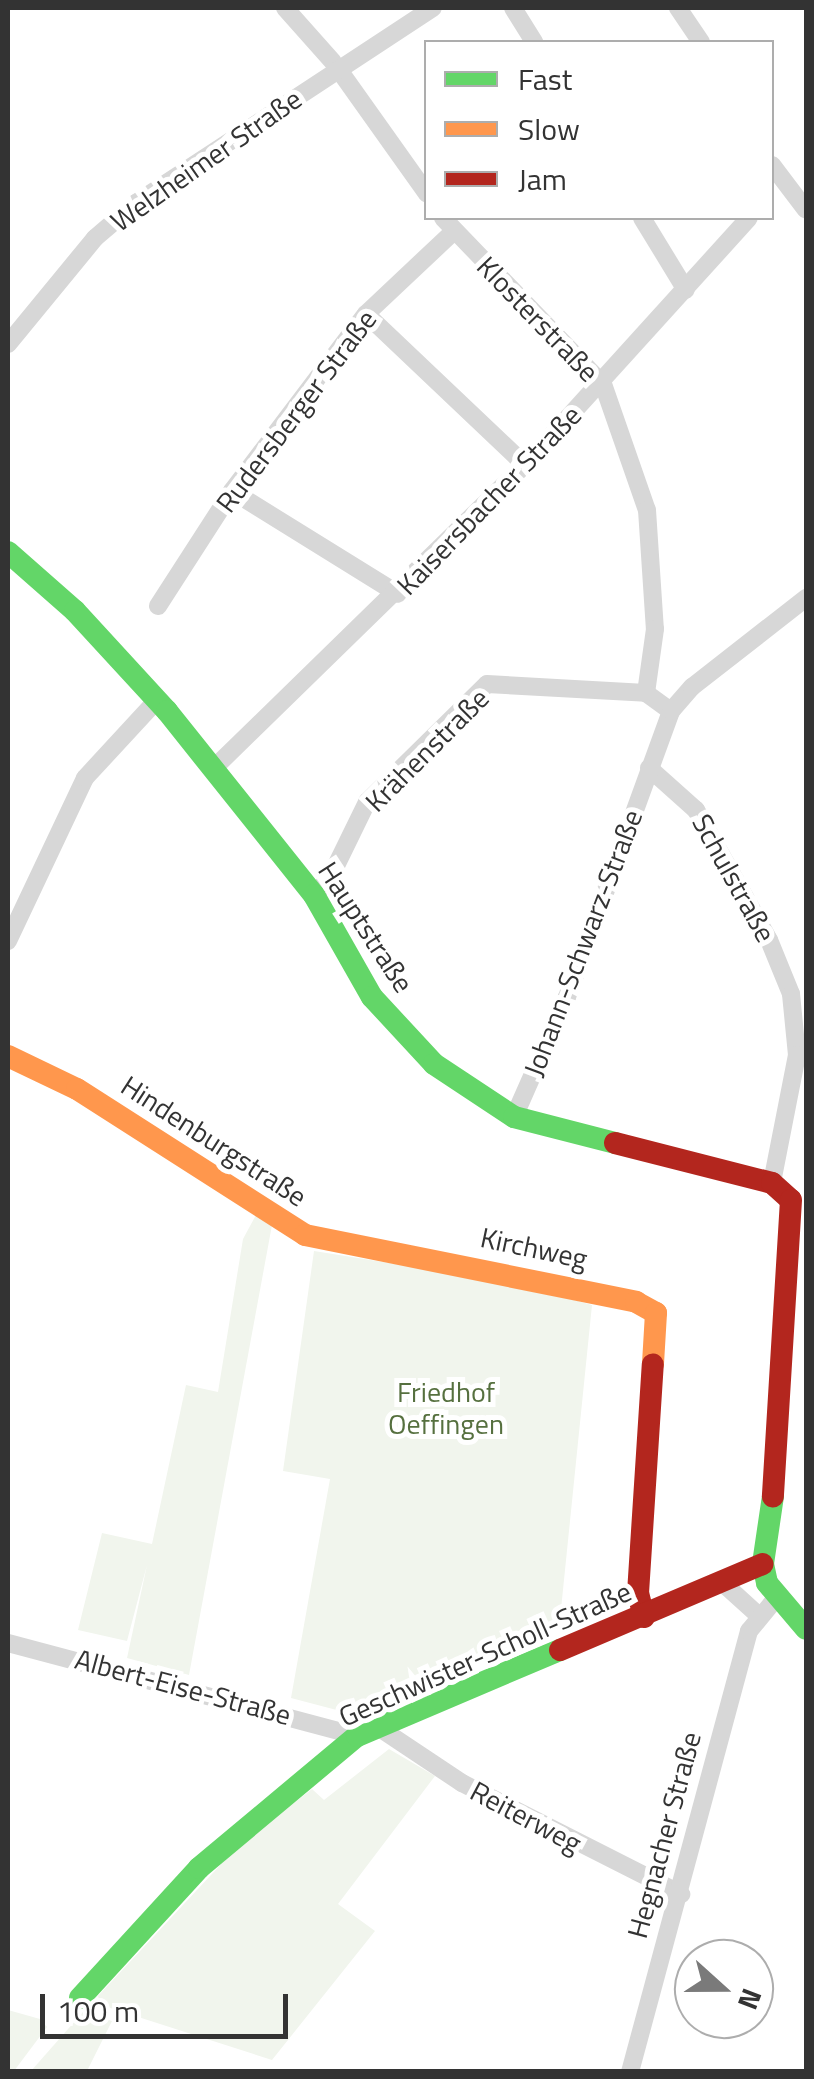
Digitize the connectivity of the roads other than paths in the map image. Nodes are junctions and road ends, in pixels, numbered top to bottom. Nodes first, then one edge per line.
1 (284, 8) edge
2 (433, 8) edge
3 (513, 8) edge
4 (678, 8) edge
5 (533, 40) edge
6 (700, 40) edge
7 (336, 66) junction
8 (775, 179) edge
9 (424, 191) edge
10 (806, 210) edge
11 (643, 220) edge
12 (747, 220) edge
13 (448, 225) edge
14 (686, 290) junction
15 (366, 314) junction
16 (8, 344) edge
17 (603, 384) junction
18 (525, 465) junction
19 (232, 490) junction
20 (8, 552) edge
21 (398, 594) junction
22 (806, 598) edge
23 (158, 606) dead end
24 (646, 693) junction
25 (157, 700) junction
26 (671, 711) junction
27 (214, 768) junction
28 (648, 768) junction
29 (314, 895) junction
30 (8, 941) edge
31 (9, 1060) edge
32 (514, 1117) junction
33 (772, 1183) junction
34 (799, 1198) edge
35 (396, 1255) joint
36 (763, 1564) junction
37 (724, 1585) junction
38 (777, 1597) junction
39 (756, 1614) junction
40 (644, 1616) junction
41 (806, 1628) edge
42 (8, 1643) edge
43 (368, 1732) junction
44 (681, 1894) junction
45 (80, 1998) dead end
46 (630, 2072) edge

1 - 7 street
2 - 7 street, Welzheimer Straße
3 - 5 street
4 - 6 street
7 - 9 street
7 - 16 street, Welzheimer Straße
8 - 10 street
11 - 14 street
12 - 14 street, Kaisersbacher Straße
13 - 15 street, Rudersberger Straße
13 - 17 street, Klosterstraße
14 - 17 street, Kaisersbacher Straße
15 - 18 street
15 - 19 street, Rudersberger Straße
17 - 18 street, Kaisersbacher Straße
17 - 24 street, Klosterstraße
18 - 21 street, Kaisersbacher Straße
19 - 21 street
19 - 23 street, Rudersberger Straße
20 - 25 street, Hauptstraße
21 - 27 street, Kaisersbacher Straße
22 - 26 street
24 - 26 street
24 - 29 street, Krähenstraße
25 - 27 street, Hauptstraße
25 - 30 street
26 - 28 street, Johann-Schwarz-Straße
27 - 29 street, Hauptstraße
28 - 32 street, Johann-Schwarz-Straße
28 - 33 street, Schulstraße
29 - 32 street, Hauptstraße
31 - 35 street, Hindenburgstraße
32 - 33 street, Hauptstraße
33 - 34 street
34 - 36 street
35 - 40 street, Kirchweg
36 - 37 street, Geschwister-Scholl-Straße
36 - 38 street
37 - 39 street
37 - 40 street, Geschwister-Scholl-Straße
38 - 39 street
38 - 41 street
39 - 44 street, Hegnacher Straße
40 - 43 street, Geschwister-Scholl-Straße
42 - 43 street, Albert-Eise-Straße
43 - 44 street, Reiterweg
43 - 45 street, Geschwister-Scholl-Straße
44 - 46 street, Hegnacher Straße

